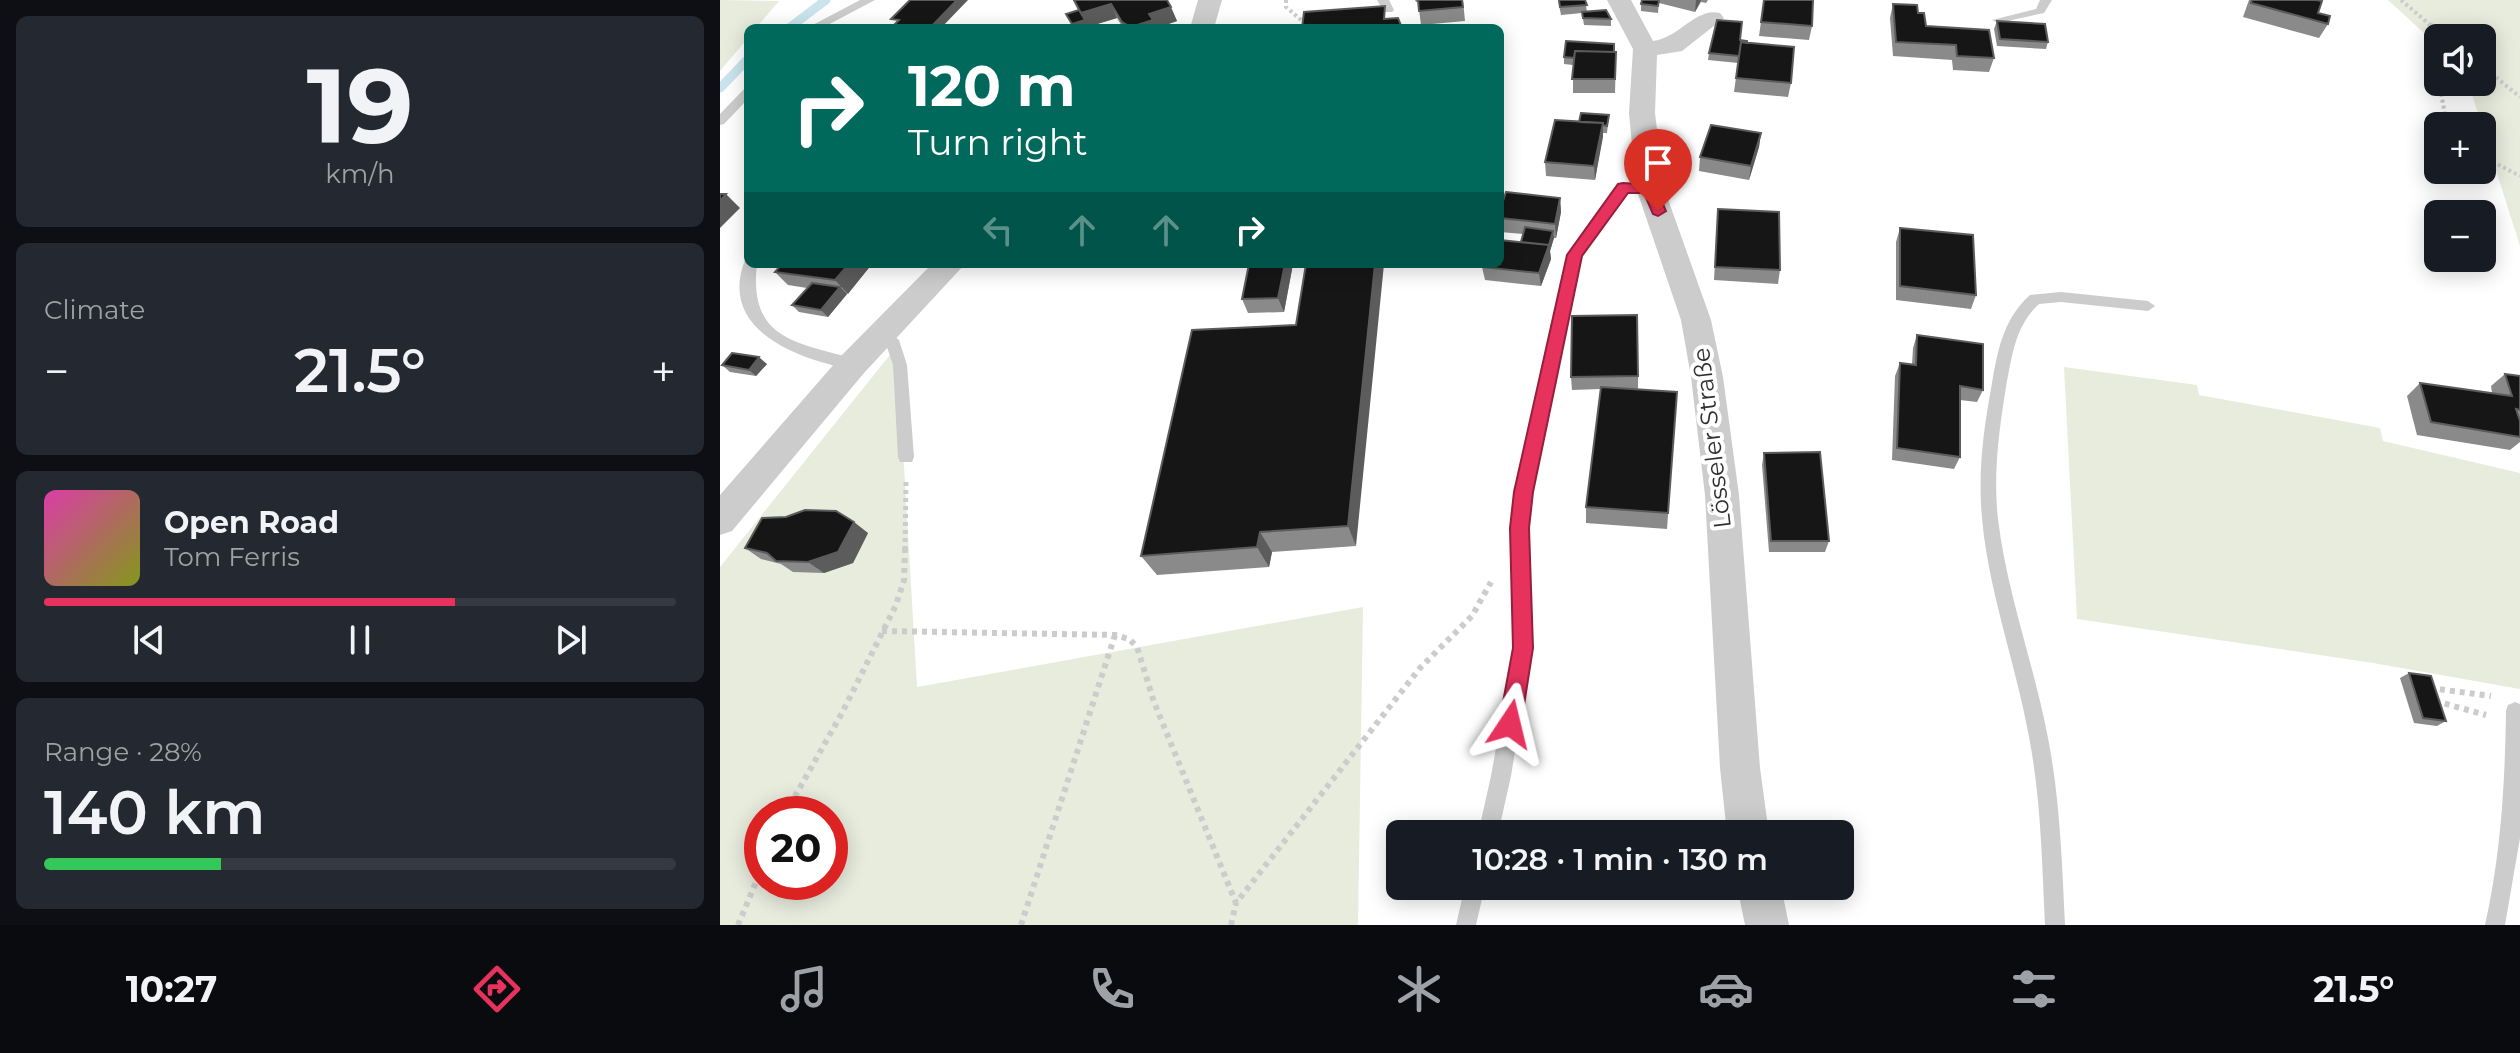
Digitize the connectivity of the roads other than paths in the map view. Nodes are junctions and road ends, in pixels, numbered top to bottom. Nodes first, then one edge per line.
1 (869, 0) edge
2 (1210, 0) edge
3 (1619, 0) edge
4 (2046, 0) edge
5 (1712, 18) dead end
6 (1998, 20) edge
7 (821, 24) edge
8 (1203, 24) edge
9 (1645, 49) junction
10 (744, 96) edge
11 (720, 121) edge
12 (1650, 188) junction
13 (749, 268) edge
14 (946, 268) edge
15 (2148, 306) dead end
16 (882, 333) junction
17 (853, 364) junction
18 (906, 457) road end
19 (720, 520) edge
20 (2511, 710) road end
21 (1491, 820) edge
22 (1746, 820) edge
23 (1472, 900) edge
24 (1762, 900) edge
25 (1466, 925) edge
26 (1767, 925) edge
27 (2055, 925) edge
28 (2495, 925) edge

1 - 7 lane
2 - 8 street
3 - 9 street
4 - 6 lane
5 - 9 street
9 - 12 street, Lösseler Straße
10 - 11 lane
12 - 21 lane
12 - 22 street, Lösseler Straße
13 - 17 lane
14 - 16 street
15 - 27 lane
16 - 17 street
16 - 18 lane
17 - 19 street
20 - 28 lane
23 - 25 lane
24 - 26 street

